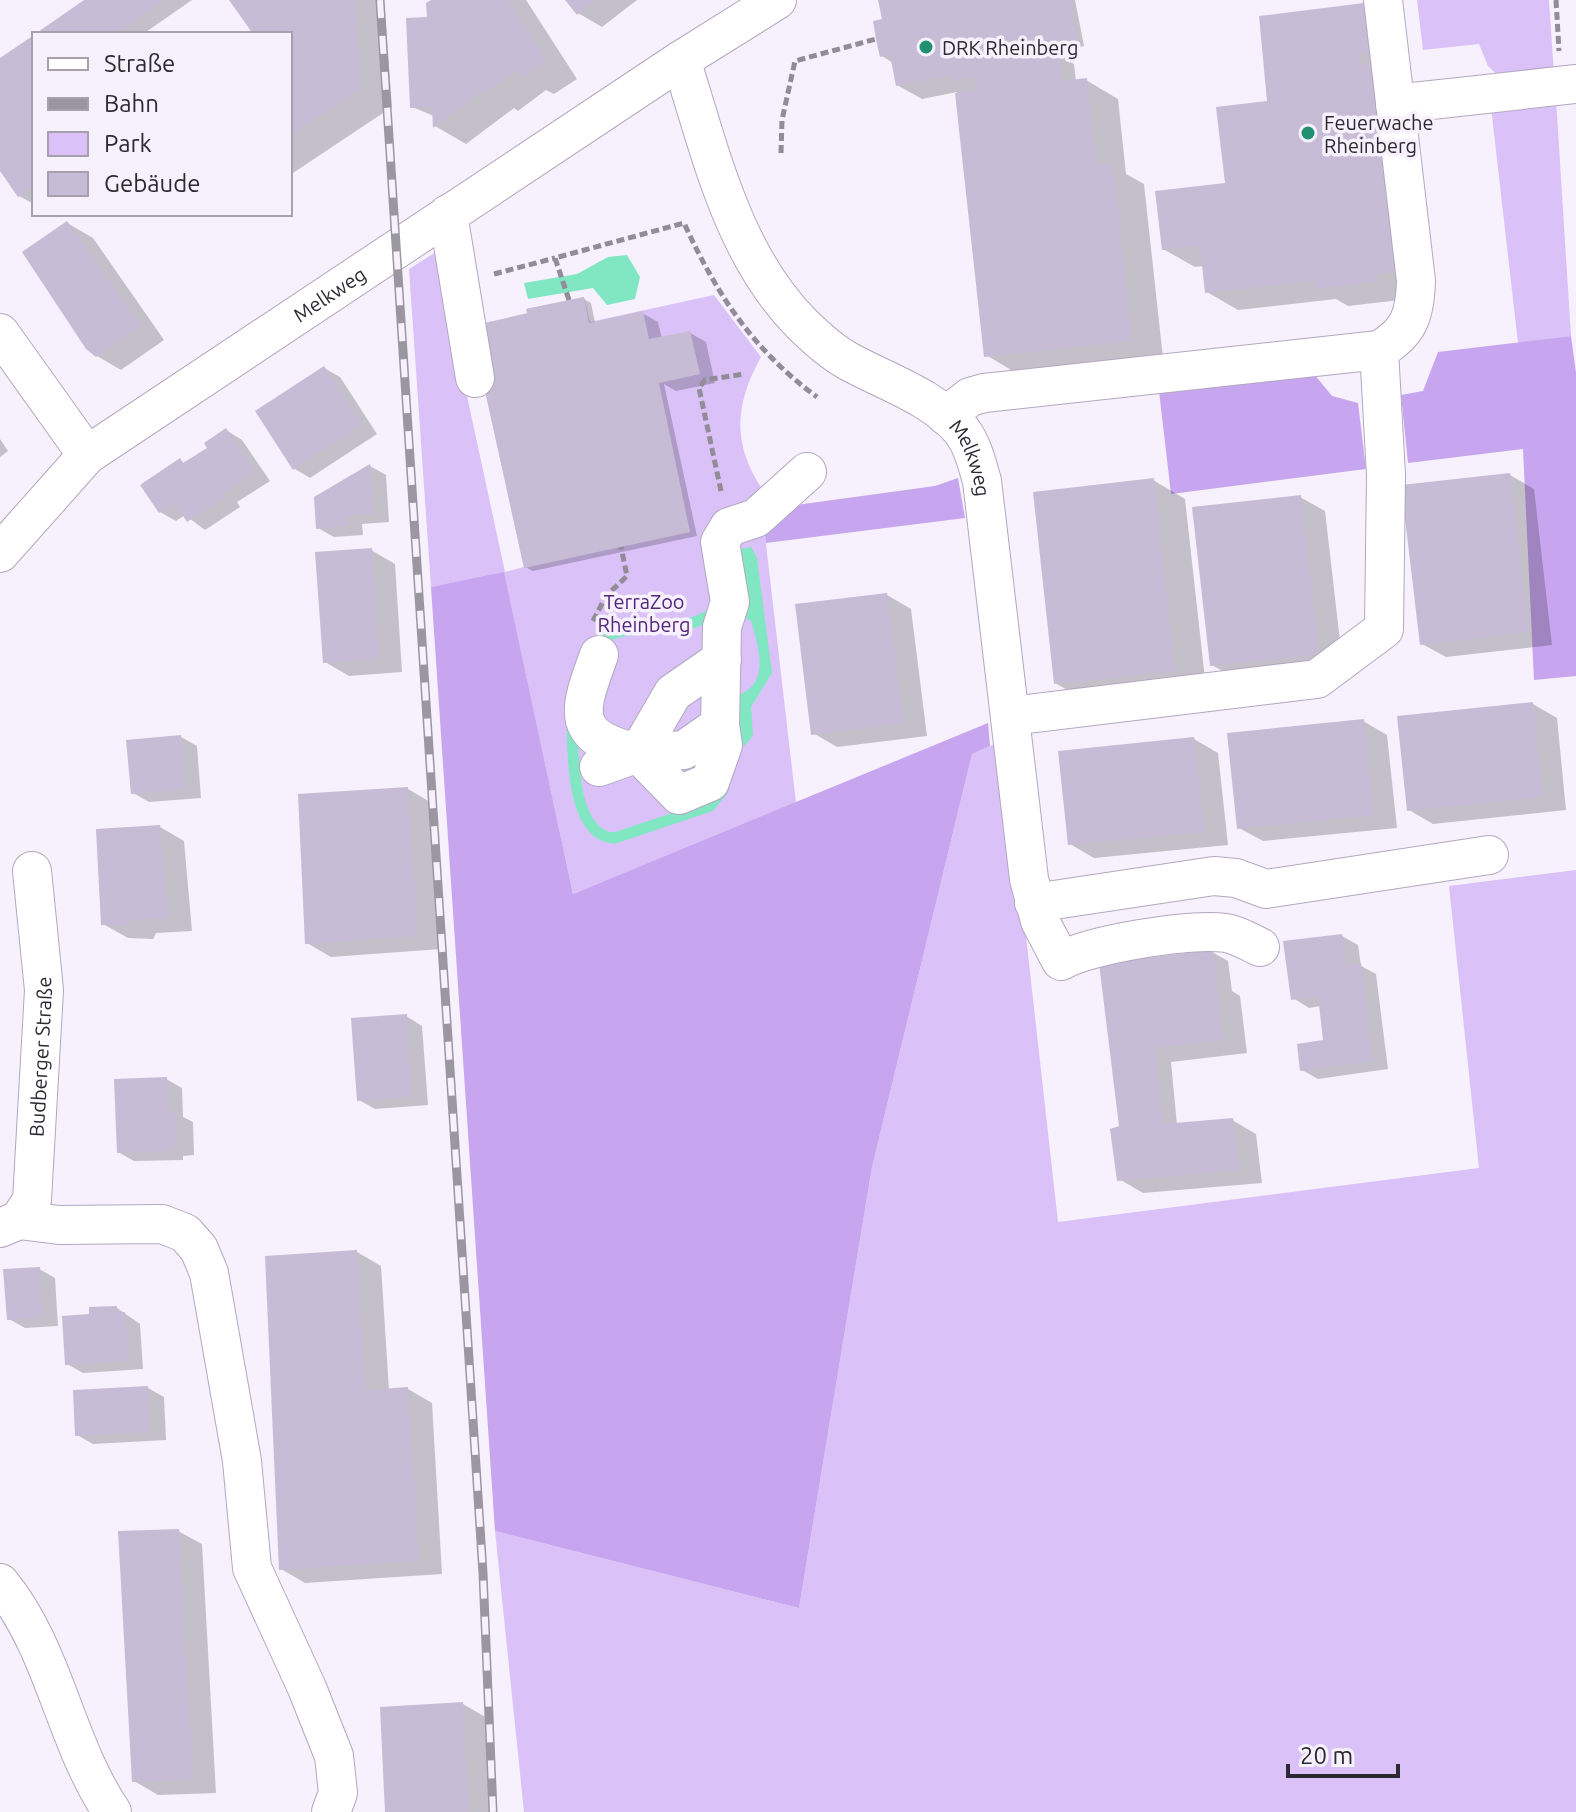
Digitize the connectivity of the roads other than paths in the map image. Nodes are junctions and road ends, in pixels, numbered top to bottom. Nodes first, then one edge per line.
1 (777, 0) edge
2 (1383, 0) edge
3 (681, 60) junction
4 (1576, 84) edge
5 (1395, 104) junction
6 (448, 214) junction
7 (0, 333) edge
8 (1379, 350) junction
9 (475, 378) dead end
10 (946, 416) junction
11 (87, 455) junction
12 (807, 472) dead end
13 (0, 553) edge
14 (595, 641) road end
15 (722, 659) junction
16 (1010, 716) junction
17 (638, 753) junction
18 (599, 767) dead end
19 (1489, 855) dead end
20 (32, 871) dead end
21 (1034, 903) junction
22 (1260, 947) dead end
23 (10, 1224) edge
24 (0, 1583) edge
25 (112, 1812) edge
26 (331, 1812) edge

1 - 3 street, Melkweg
2 - 5 street
3 - 6 street, Melkweg
3 - 10 street, Melkweg
4 - 5 street
5 - 8 street
6 - 9 street
6 - 11 street, Melkweg
7 - 11 street
8 - 10 street
8 - 16 street
10 - 16 street, Melkweg
11 - 13 street, Melkweg
12 - 15 street
14 - 17 street
15 - 17 street
15 - 17 street
16 - 21 street, Melkweg
17 - 18 street
19 - 21 street
20 - 23 street, Budberger Straße
21 - 22 street, Melkweg
23 - 26 street
24 - 25 street

